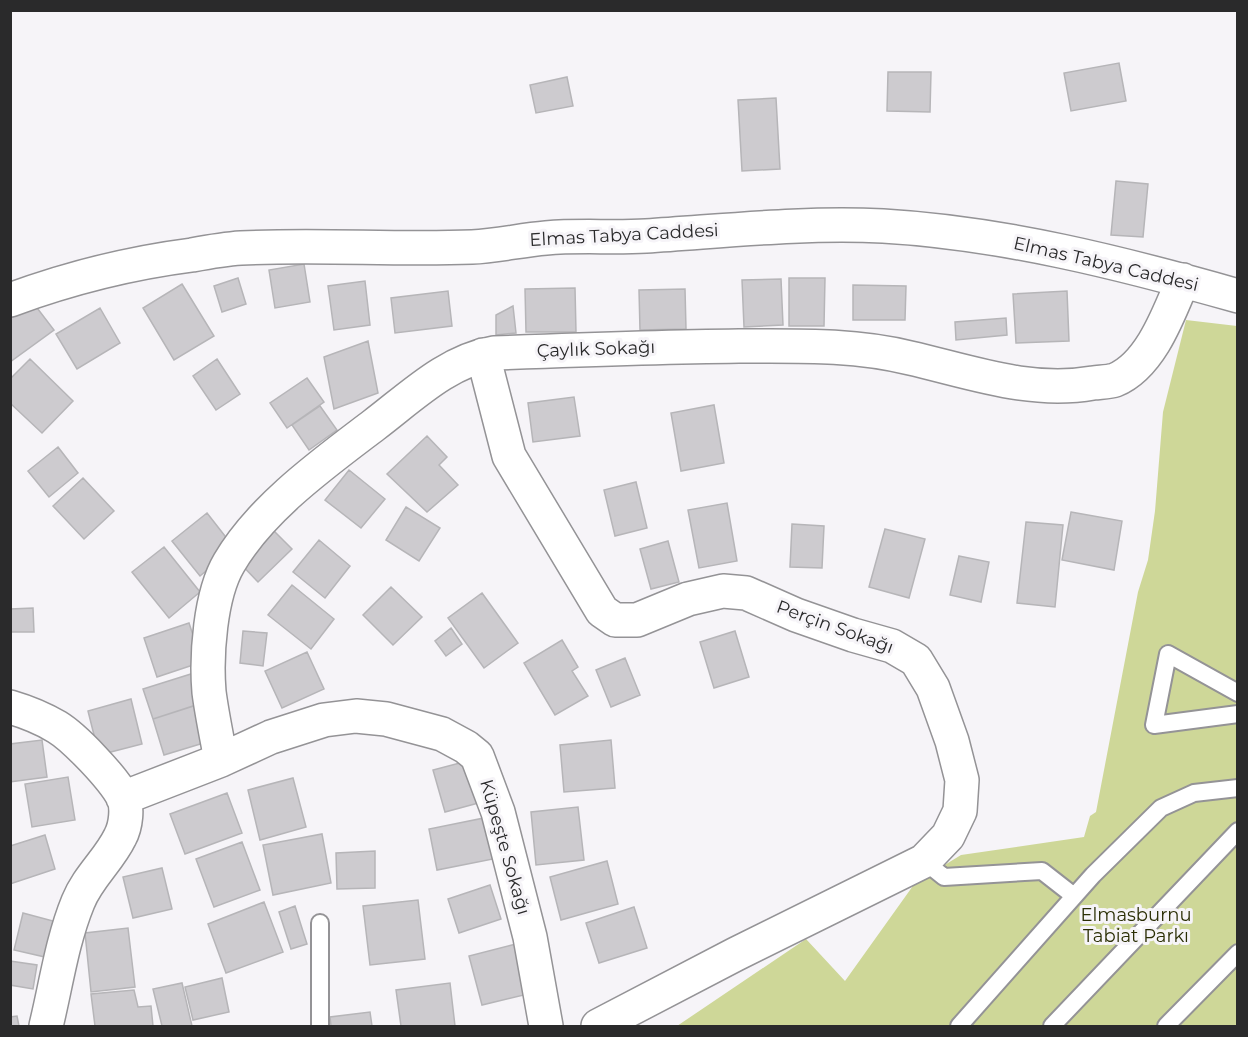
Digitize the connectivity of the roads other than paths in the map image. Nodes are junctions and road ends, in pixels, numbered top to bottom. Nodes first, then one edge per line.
1 (1183, 280) junction
2 (1238, 296) edge
3 (10, 300) edge
4 (483, 355) junction
5 (1238, 693) edge
6 (10, 707) edge
7 (1238, 714) edge
8 (221, 760) junction
9 (1238, 788) edge
10 (123, 798) junction
11 (1238, 831) edge
12 (924, 861) junction
13 (1074, 896) junction
14 (320, 923) dead end
15 (1238, 953) edge
16 (46, 1026) edge
17 (320, 1026) edge
18 (546, 1026) edge
19 (598, 1026) edge
20 (959, 1026) edge
21 (1052, 1026) edge
22 (1166, 1026) edge

1 - 2 street, Elmas Tabya Caddesi
1 - 3 street, Elmas Tabya Caddesi
1 - 4 street, Çaylık Sokağı
4 - 8 street, Çaylık Sokağı
4 - 12 street, Perçin Sokağı
5 - 7 lane
6 - 10 street
8 - 10 street, Küpeşte Sokağı
8 - 18 street, Küpeşte Sokağı
9 - 13 lane
10 - 16 street
11 - 21 lane
12 - 13 lane
12 - 19 street, Perçin Sokağı
13 - 20 lane
14 - 17 lane
15 - 22 lane

